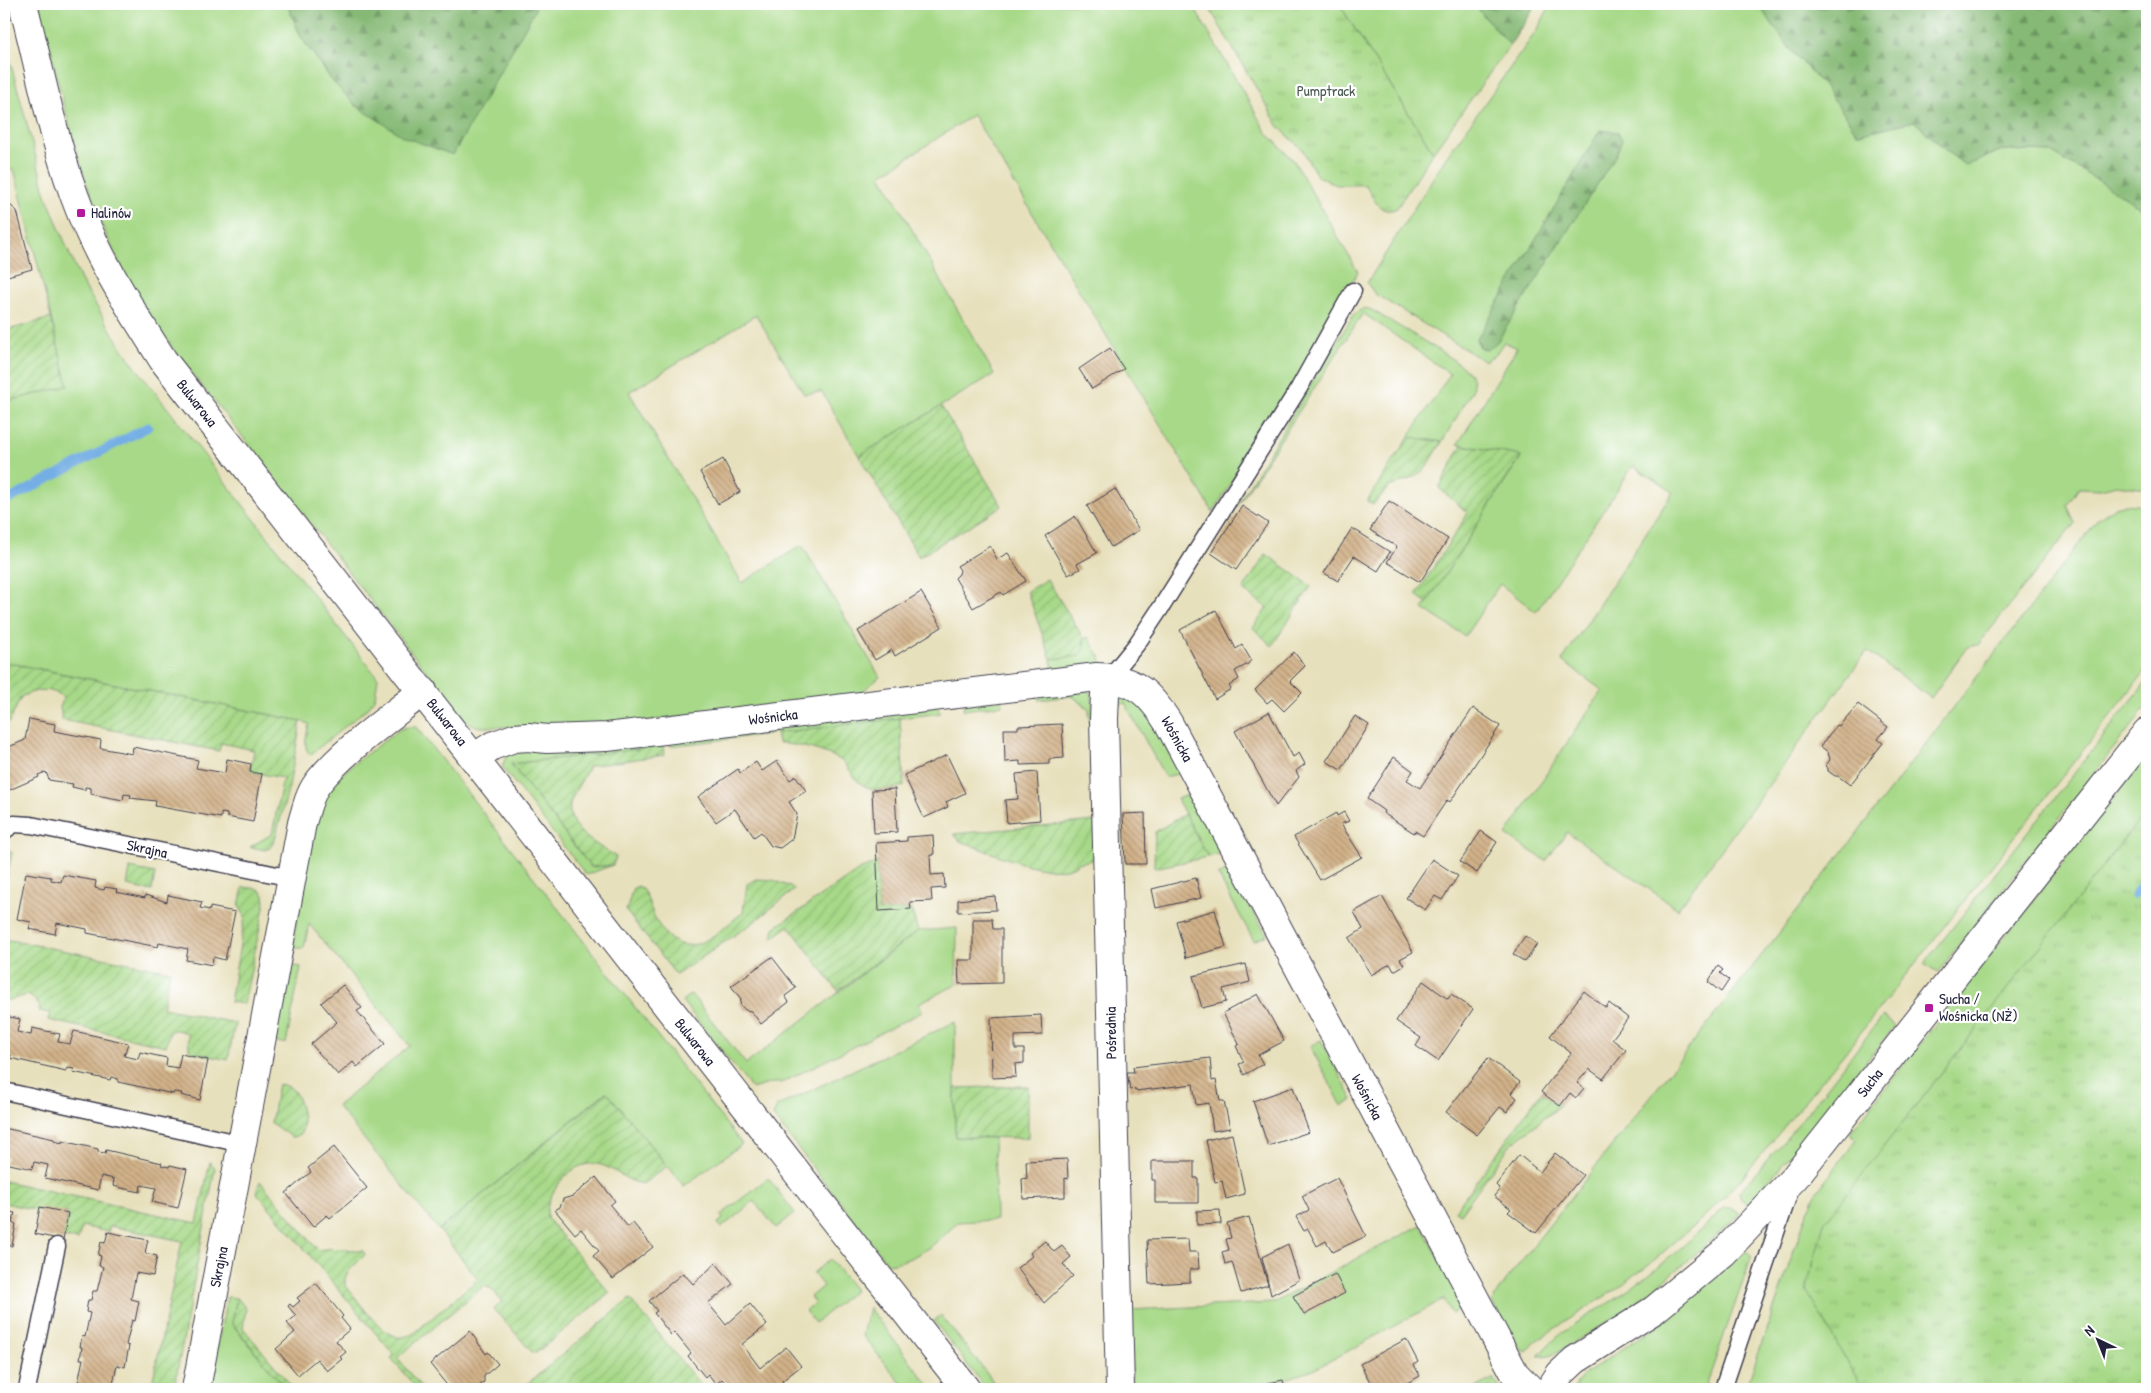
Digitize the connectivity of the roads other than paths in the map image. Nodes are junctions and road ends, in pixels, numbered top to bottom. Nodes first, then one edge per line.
1 (23, 4) edge
2 (1353, 291) dead end
3 (1110, 678) junction
4 (423, 692) junction
5 (2147, 732) edge
6 (474, 758) junction
7 (4, 831) edge
8 (292, 878) junction
9 (4, 1090) edge
10 (242, 1144) junction
11 (1795, 1178) junction
12 (57, 1246) dead end
13 (28, 1389) edge
14 (196, 1389) edge
15 (966, 1389) edge
16 (1120, 1389) edge
17 (1530, 1389) edge
18 (1550, 1389) edge
19 (1723, 1389) edge

1 - 4 street, Bulwarowa
2 - 3 lane
3 - 6 street, Wośnicka
3 - 16 street, Pośrednia
3 - 17 street, Wośnicka
4 - 6 street, Bulwarowa
4 - 8 street, Skrajna
5 - 11 street, Sucha
6 - 15 street, Bulwarowa
7 - 8 lane, Skrajna
8 - 10 street, Skrajna
9 - 10 lane
10 - 14 street, Skrajna
11 - 18 street, Sucha
11 - 19 lane
12 - 13 lane

